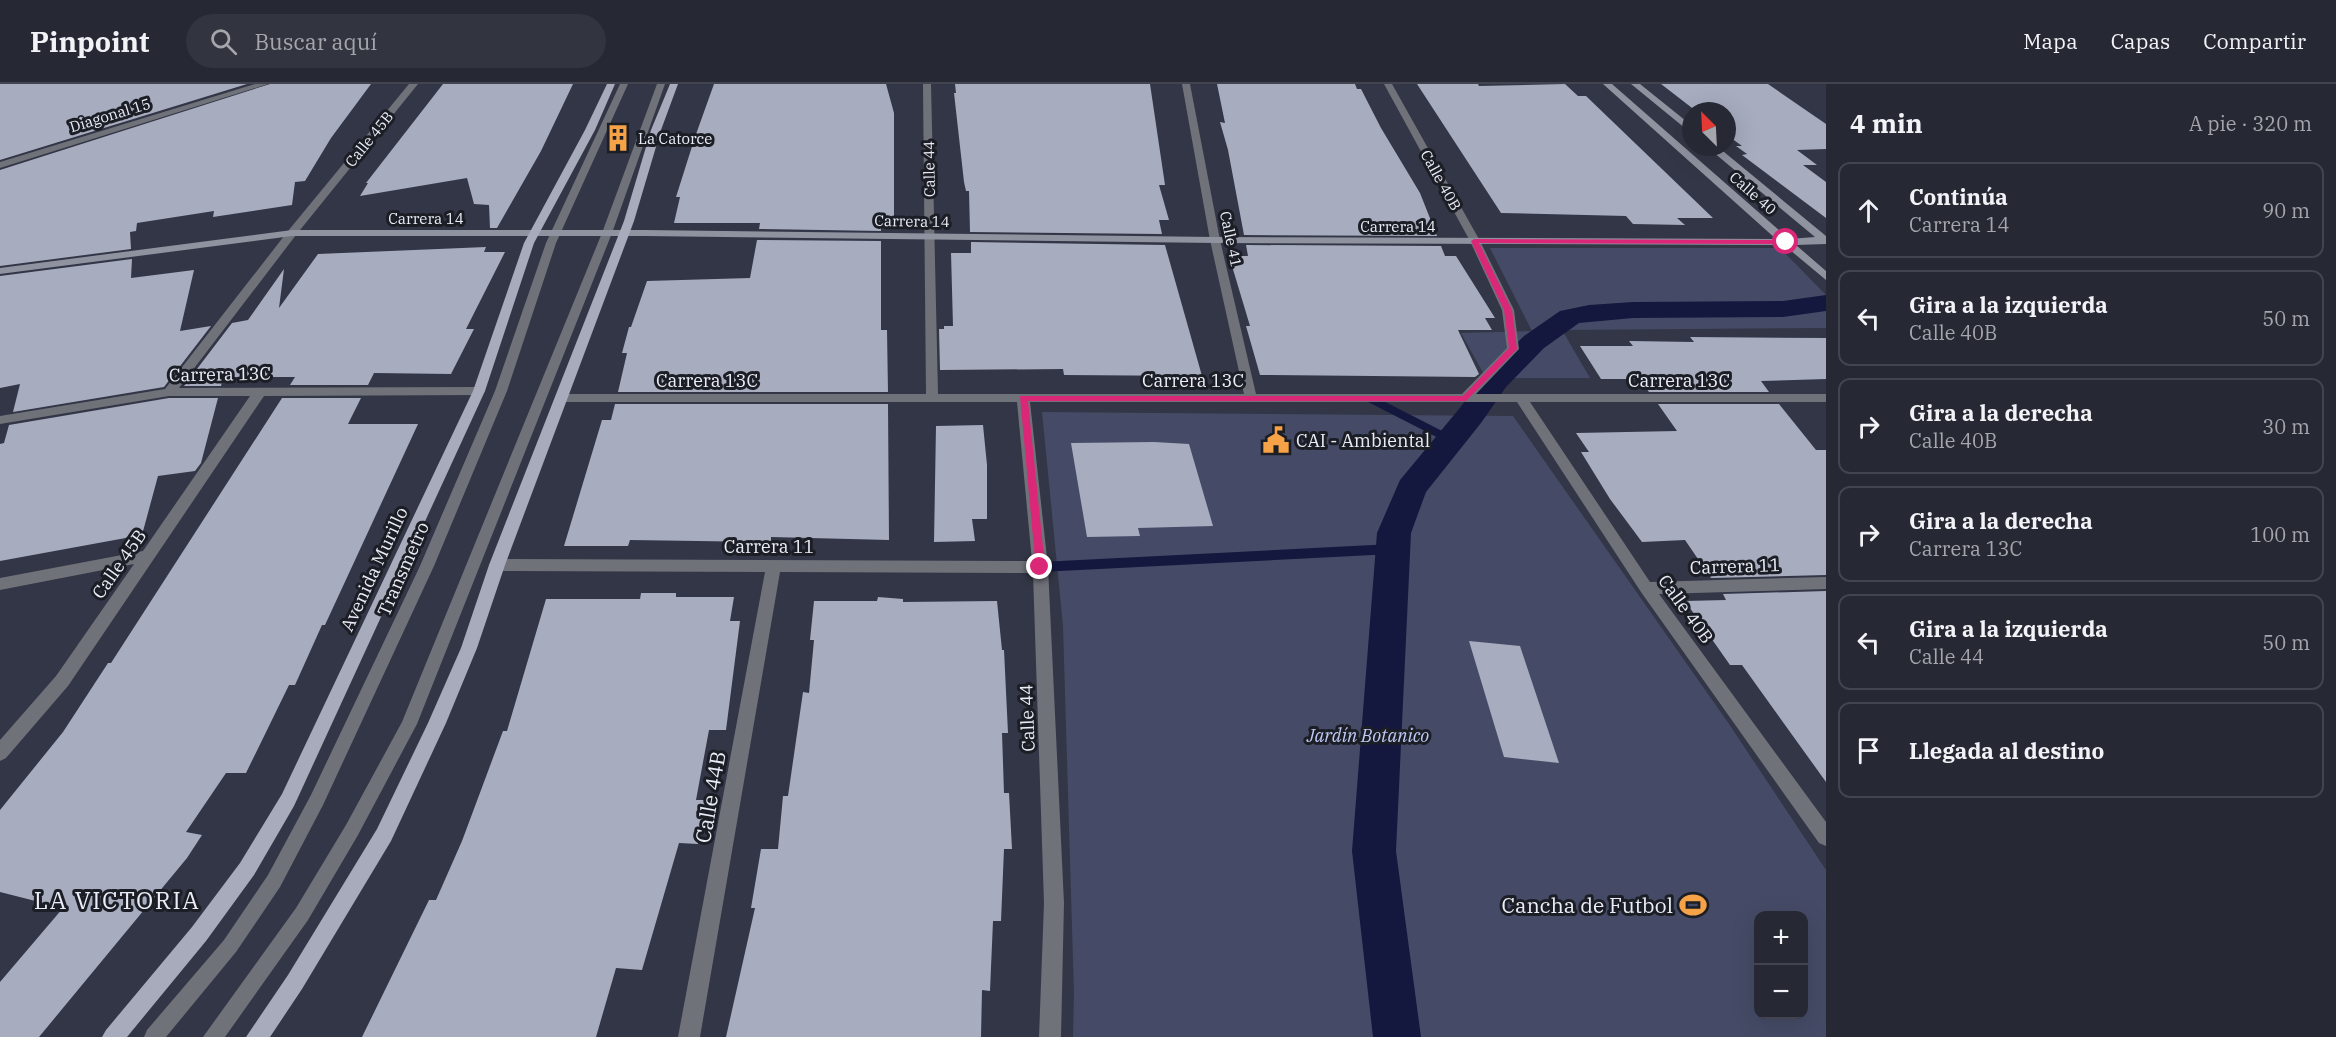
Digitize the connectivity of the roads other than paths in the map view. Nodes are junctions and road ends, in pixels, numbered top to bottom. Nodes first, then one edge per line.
1 (264, 84) edge
2 (414, 84) edge
3 (611, 84) edge
4 (624, 84) edge
5 (661, 84) edge
6 (674, 84) edge
7 (927, 84) edge
8 (1186, 84) edge
9 (1388, 84) edge
10 (1607, 84) edge
11 (1635, 84) edge
12 (1682, 123) edge
13 (1723, 156) edge
14 (0, 165) edge
15 (534, 232) junction
16 (556, 232) junction
17 (292, 233) junction
18 (606, 233) junction
19 (624, 233) junction
20 (931, 236) junction
21 (1215, 240) junction
22 (1826, 240) edge
23 (1474, 241) junction
24 (1786, 242) junction
25 (0, 271) edge
26 (1826, 277) edge
27 (261, 390) junction
28 (479, 391) junction
29 (169, 392) junction
30 (561, 398) junction
31 (932, 398) junction
32 (1023, 398) junction
33 (1251, 398) junction
34 (1469, 398) junction
35 (1513, 398) junction
36 (1826, 398) edge
37 (0, 420) edge
38 (149, 555) junction
39 (774, 565) junction
40 (497, 566) junction
41 (1040, 567) junction
42 (1826, 583) edge
43 (0, 584) edge
44 (1646, 588) junction
45 (0, 753) edge
46 (1826, 837) edge
47 (113, 1037) edge
48 (154, 1037) edge
49 (213, 1037) edge
50 (257, 1037) edge
51 (689, 1037) edge
52 (1050, 1037) edge

1 - 14 street, Diagonal 15
2 - 17 street, Calle 45B
3 - 15 main road, Avenida Murillo
4 - 16 lane, Transmetro
5 - 18 lane
6 - 19 main road
7 - 20 street, Calle 44
8 - 21 street, Calle 41
9 - 23 street, Calle 40B
10 - 24 street, Calle 40
11 - 12 street
13 - 22 street, Calle 40
15 - 16 street, Carrera 14
15 - 17 street, Carrera 14
15 - 28 main road, Avenida Murillo
16 - 18 street, Carrera 14
16 - 48 lane, Transmetro
17 - 25 street, Carrera 14
17 - 29 street, Calle 45B
18 - 19 street, Carrera 14
18 - 49 lane
19 - 20 street, Carrera 14
19 - 30 main road
20 - 21 street, Carrera 14
20 - 31 street, Calle 44
21 - 23 street, Carrera 14
21 - 33 street, Calle 41
22 - 24 street, Carrera 14
23 - 24 street, Carrera 14
23 - 34 street, Calle 40B
24 - 26 street, Calle 40
27 - 28 street, Carrera 13C
27 - 29 street, Carrera 13C
27 - 38 street, Calle 45B
28 - 47 main road, Avenida Murillo
29 - 37 street, Carrera 13C
30 - 31 street, Carrera 13C
30 - 40 main road
31 - 32 street, Carrera 13C
32 - 33 street, Carrera 13C
32 - 41 street, Calle 44
33 - 34 street, Carrera 13C
34 - 35 street, Carrera 13C
35 - 36 street, Carrera 13C
35 - 44 street, Calle 40B
38 - 43 street
38 - 45 street, Calle 45B
39 - 40 street, Carrera 11
39 - 41 street, Carrera 11
39 - 51 street, Calle 44B
40 - 50 main road
41 - 52 street, Calle 44
42 - 44 street, Carrera 11
44 - 46 street, Calle 40B

